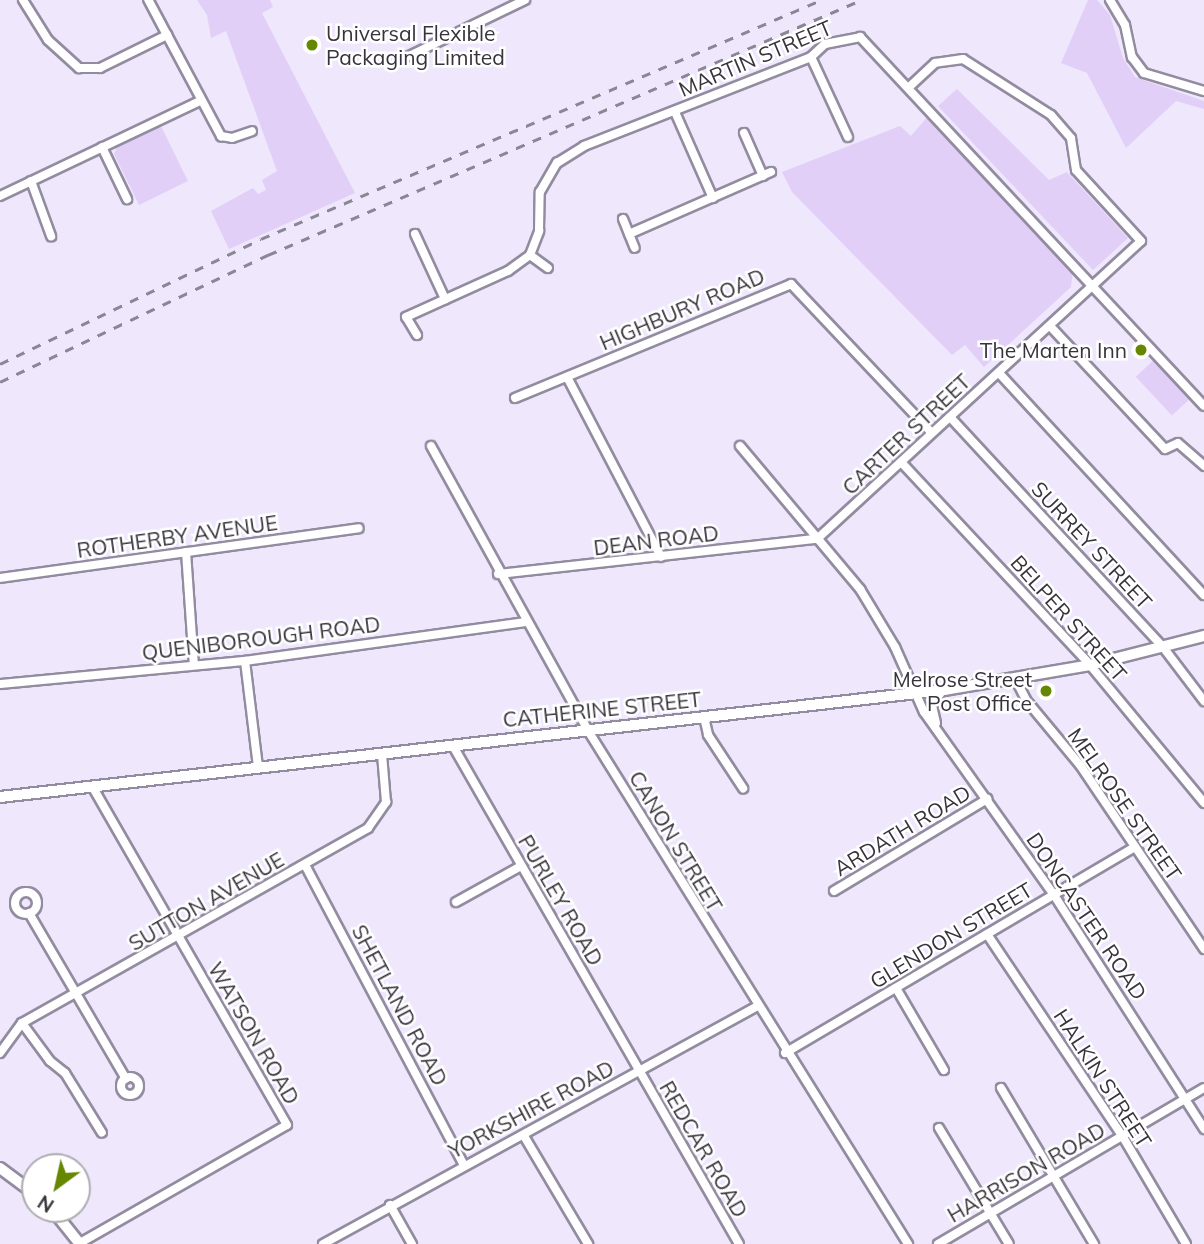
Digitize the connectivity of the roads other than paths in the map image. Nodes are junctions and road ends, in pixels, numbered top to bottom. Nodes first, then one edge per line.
1 (23, 0) edge
2 (148, 0) edge
3 (525, 0) edge
4 (1110, 0) edge
5 (167, 35) junction
6 (409, 56) dead end
7 (811, 57) junction
8 (910, 86) junction
9 (1204, 90) edge
10 (200, 102) junction
11 (675, 112) junction
12 (252, 131) dead end
13 (744, 133) dead end
14 (848, 137) dead end
15 (102, 147) junction
16 (31, 181) junction
17 (0, 196) edge
18 (713, 198) junction
19 (127, 200) dead end
20 (622, 219) dead end
21 (415, 234) dead end
22 (629, 234) junction
23 (51, 236) dead end
24 (635, 247) dead end
25 (530, 255) junction
26 (548, 268) dead end
27 (1094, 285) junction
28 (444, 299) junction
29 (1050, 326) junction
30 (417, 335) dead end
31 (999, 373) junction
32 (567, 377) junction
33 (514, 398) dead end
34 (1204, 406) edge
35 (950, 417) junction
36 (932, 433) junction
37 (431, 446) dead end
38 (740, 446) dead end
39 (901, 462) junction
40 (1204, 466) edge
41 (359, 528) dead end
42 (817, 539) junction
43 (186, 552) junction
44 (661, 556) junction
45 (498, 574) junction
46 (0, 578) edge
47 (1204, 595) edge
48 (525, 622) junction
49 (1204, 636) edge
50 (1163, 647) junction
51 (245, 661) junction
52 (194, 665) junction
53 (1090, 665) junction
54 (1016, 680) junction
55 (0, 684) edge
56 (944, 690) junction
57 (916, 693) junction
58 (1204, 701) edge
59 (704, 717) junction
60 (937, 726) junction
61 (587, 729) junction
62 (453, 746) junction
63 (382, 754) junction
64 (258, 767) junction
65 (93, 787) junction
66 (743, 788) dead end
67 (0, 797) edge
68 (987, 799) junction
69 (1204, 803) edge
70 (1135, 847) junction
71 (304, 865) junction
72 (521, 866) junction
73 (834, 891) dead end
74 (1054, 895) junction
75 (456, 902) dead end
76 (29, 914) dead end
77 (987, 934) junction
78 (178, 937) junction
79 (1204, 950) edge
80 (896, 989) junction
81 (78, 995) junction
82 (757, 1006) junction
83 (22, 1023) junction
84 (0, 1053) edge
85 (785, 1053) junction
86 (944, 1070) dead end
87 (639, 1072) junction
88 (126, 1079) dead end
89 (1001, 1088) dead end
90 (1204, 1088) edge
91 (1185, 1098) junction
92 (939, 1128) dead end
93 (1204, 1129) edge
94 (102, 1133) dead end
95 (524, 1136) junction
96 (1123, 1137) junction
97 (463, 1163) junction
98 (0, 1168) edge
99 (1054, 1178) junction
100 (21, 1184) edge
101 (390, 1205) junction
102 (991, 1213) junction
103 (63, 1223) edge
104 (80, 1244) edge
105 (323, 1244) edge
106 (412, 1244) edge
107 (588, 1244) edge
108 (739, 1244) edge
109 (908, 1244) edge
110 (938, 1244) edge
111 (1009, 1244) edge
112 (1094, 1244) edge
113 (1186, 1244) edge

1 - 5 street
2 - 5 street
3 - 6 street
4 - 9 street
5 - 10 street
7 - 8 street, MARTIN STREET
7 - 11 street, MARTIN STREET
7 - 14 street
8 - 27 street, MARTIN STREET
8 - 27 street, CARTER STREET
10 - 12 street
10 - 15 street
11 - 18 street
11 - 25 street, MARTIN STREET
13 - 18 street
15 - 16 street
15 - 19 street
16 - 17 street
16 - 23 street
18 - 22 street
20 - 22 street
21 - 28 street
22 - 24 street
25 - 26 street
25 - 28 street
27 - 29 street, CARTER STREET
27 - 34 street, MARTIN STREET
28 - 30 street
29 - 31 street, CARTER STREET
29 - 40 street
31 - 35 street, CARTER STREET
31 - 47 street
32 - 33 street, HIGHBURY ROAD
32 - 36 street, HIGHBURY ROAD
32 - 44 street
35 - 36 street, CARTER STREET
35 - 50 street, SURREY STREET
36 - 39 street, CARTER STREET
37 - 45 street, CANON STREET
38 - 42 street, DONCASTER ROAD
39 - 42 street, CARTER STREET
39 - 53 street, BELPER STREET
41 - 43 street, ROTHERBY AVENUE
42 - 44 street, DEAN ROAD
42 - 57 street, DONCASTER ROAD
43 - 46 street, ROTHERBY AVENUE
43 - 52 street
44 - 45 street, DEAN ROAD
45 - 48 street, CANON STREET
48 - 51 street, QUENIBOROUGH ROAD
48 - 61 street, CANON STREET
49 - 50 street, CATHERINE STREET
50 - 53 street, CATHERINE STREET
50 - 58 street, SURREY STREET
51 - 52 street, QUENIBOROUGH ROAD
51 - 64 street
52 - 55 street, QUENIBOROUGH ROAD
53 - 54 street, CATHERINE STREET
53 - 69 street, BELPER STREET
54 - 56 street, CATHERINE STREET
54 - 70 street, MELROSE STREET
56 - 57 street, CATHERINE STREET
56 - 60 street
57 - 59 street, CATHERINE STREET
57 - 60 street, DONCASTER ROAD
59 - 61 street, CATHERINE STREET
59 - 66 street
60 - 68 street, DONCASTER ROAD
61 - 62 street, CATHERINE STREET
61 - 82 street, CANON STREET
62 - 63 street, CATHERINE STREET
62 - 72 street, PURLEY ROAD
63 - 64 street, CATHERINE STREET
63 - 71 street, SUTTON AVENUE
64 - 65 street, CATHERINE STREET
65 - 67 street, CATHERINE STREET
65 - 78 street, WATSON ROAD
68 - 73 street, ARDATH ROAD
68 - 74 street, DONCASTER ROAD
70 - 74 street, GLENDON STREET
70 - 79 street, MELROSE STREET
71 - 78 street, SUTTON AVENUE
71 - 97 street, SHETLAND ROAD
72 - 75 street
72 - 87 street, PURLEY ROAD
74 - 77 street, GLENDON STREET
74 - 91 street, DONCASTER ROAD
76 - 81 street
77 - 80 street, GLENDON STREET
77 - 96 street, HALKIN STREET
78 - 81 street, SUTTON AVENUE
78 - 104 street, WATSON ROAD
80 - 85 street, GLENDON STREET
80 - 86 street
81 - 83 street, SUTTON AVENUE
81 - 88 street
82 - 85 street, CANON STREET
82 - 87 street, YORKSHIRE ROAD
83 - 84 street, SUTTON AVENUE
83 - 94 street
85 - 109 street, CANON STREET
87 - 95 street, YORKSHIRE ROAD
87 - 108 street, REDCAR ROAD
89 - 99 street
90 - 91 street, HARRISON ROAD
91 - 93 street, DONCASTER ROAD
91 - 96 street, HARRISON ROAD
92 - 102 street
95 - 97 street, YORKSHIRE ROAD
95 - 107 street
96 - 99 street, HARRISON ROAD
96 - 113 street, HALKIN STREET
97 - 101 street, YORKSHIRE ROAD
98 - 100 street
99 - 102 street, HARRISON ROAD
99 - 112 street
101 - 105 street, YORKSHIRE ROAD
101 - 106 street
102 - 110 street, HARRISON ROAD
102 - 111 street
103 - 104 street

